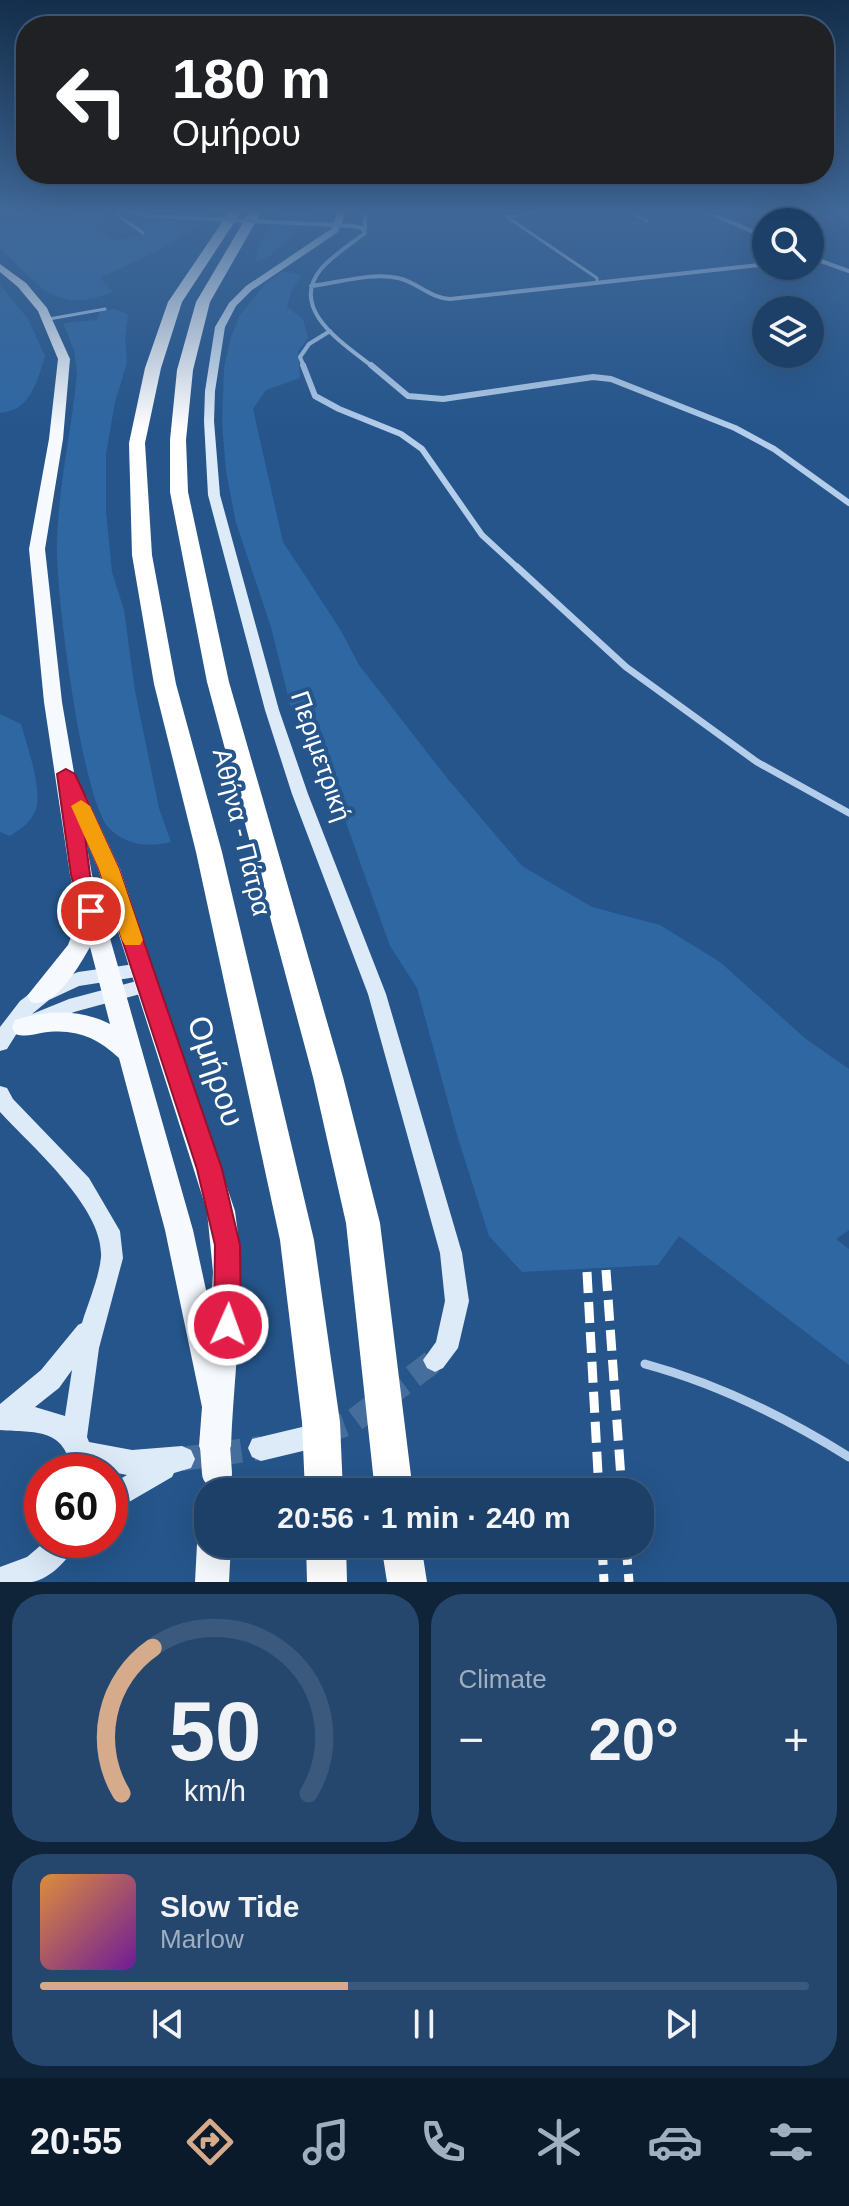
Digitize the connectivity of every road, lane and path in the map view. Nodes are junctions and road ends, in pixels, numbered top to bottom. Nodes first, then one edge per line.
1 (18, 283) edge
2 (188, 283) edge
3 (214, 283) edge
4 (255, 283) edge
5 (313, 283) edge
6 (340, 283) edge
7 (411, 283) edge
8 (590, 283) edge
9 (311, 286) junction
10 (105, 309) dead end
11 (49, 319) junction
12 (330, 331) junction
13 (849, 503) edge
14 (66, 774) junction
15 (849, 813) edge
16 (91, 911) junction
17 (145, 978) junction
18 (110, 983) junction
19 (39, 996) junction
20 (24, 1027) junction
21 (0, 1043) edge
22 (132, 1055) junction
23 (0, 1094) edge
24 (96, 1318) junction
25 (435, 1360) tunnel mouth
26 (645, 1364) dead end
27 (216, 1404) junction
28 (1, 1418) edge
29 (302, 1440) tunnel mouth
30 (261, 1448) tunnel mouth
31 (80, 1454) edge
32 (849, 1457) edge
33 (128, 1464) edge
34 (216, 1470) edge
35 (323, 1478) edge
36 (392, 1478) edge
37 (128, 1488) edge
38 (43, 1558) edge
39 (52, 1558) edge
40 (213, 1558) edge
41 (326, 1558) edge
42 (403, 1558) edge
43 (0, 1581) edge
44 (37, 1582) edge
45 (212, 1582) edge
46 (327, 1582) edge
47 (407, 1582) edge

1 - 11 main road, Ομήρου
2 - 35 highway, Αθήνα - Πάτρα
3 - 36 highway, Αθήνα - Πάτρα
4 - 25 street, Περιμετρική
5 - 9 street
6 - 9 street
7 - 8 street
9 - 12 street
10 - 11 lane
11 - 14 main road, Ομήρου
12 - 13 street
12 - 15 street
14 - 16 main road, Ομήρου
14 - 17 main road, Ομήρου
16 - 18 main road, Ομήρου
16 - 19 main road
17 - 18 street
17 - 27 main road, Ομήρου
18 - 19 street
18 - 20 street
18 - 22 main road, Ομήρου
19 - 21 street
20 - 21 street
20 - 22 main road
22 - 27 main road, Ομήρου
23 - 24 street
24 - 28 street
24 - 31 street
26 - 32 lane
27 - 34 main road, Ομήρου
28 - 31 street
29 - 30 street
33 - 37 street
38 - 43 street
39 - 44 street
40 - 45 main road
41 - 46 highway
42 - 47 highway

